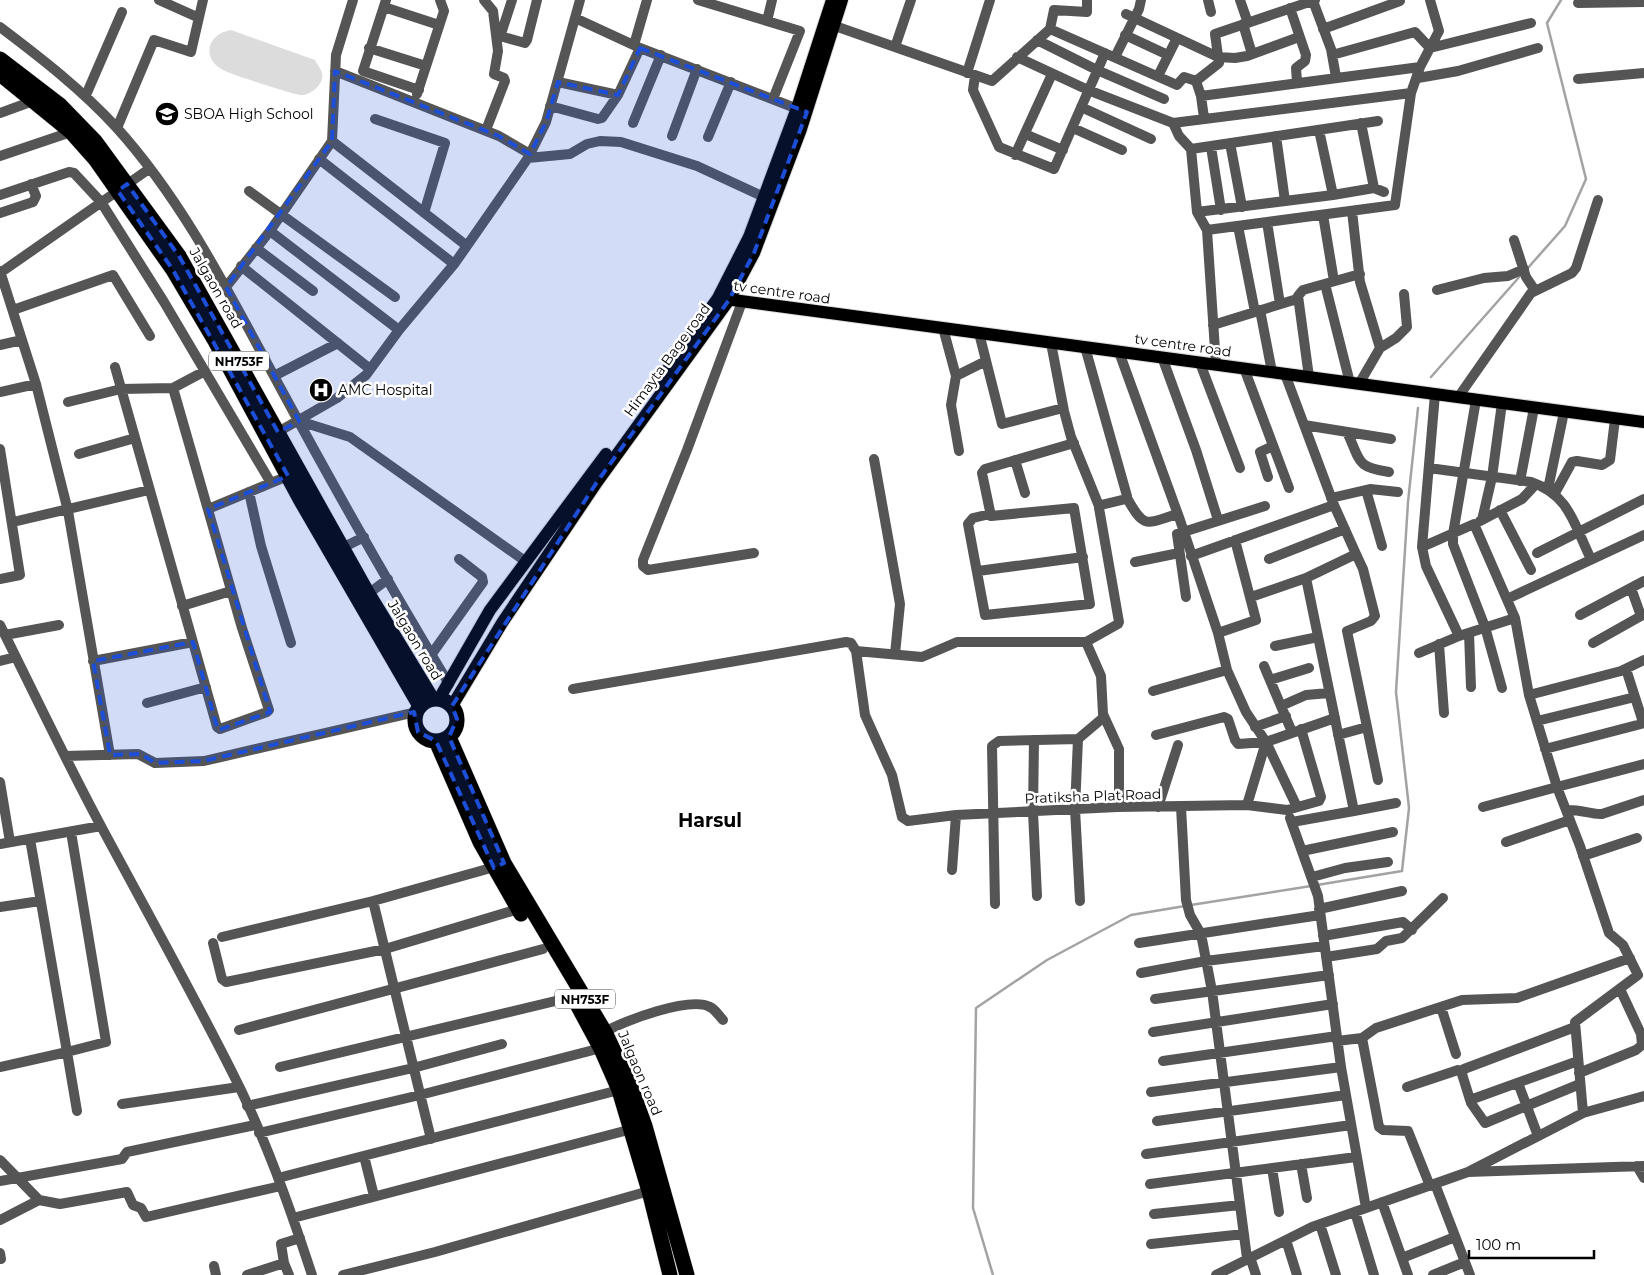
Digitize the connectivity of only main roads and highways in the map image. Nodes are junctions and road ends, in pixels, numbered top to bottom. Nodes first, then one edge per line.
1 (832, 0) edge
2 (842, 0) edge
3 (0, 60) edge
4 (0, 74) edge
5 (802, 110) junction
6 (122, 188) junction
7 (730, 300) junction
8 (1644, 422) edge
9 (432, 705) junction
10 (442, 739) junction
11 (523, 907) junction
12 (606, 1042) junction
13 (670, 1275) edge
14 (688, 1275) edge

1 - 5 main road
2 - 5 main road, Himayta Bage road
3 - 6 highway, Jalgaon road / NH753F
4 - 6 highway, Jalgaon road / NH753F
5 - 7 main road
5 - 7 main road, Himayta Bage road
6 - 9 highway, Jalgaon road / NH753F
6 - 9 highway, Jalgaon road / NH753F
7 - 8 main road, tv centre road
7 - 9 main road, Himayta Bage road
7 - 9 main road
9 - 10 highway
9 - 10 highway
10 - 11 highway, Jalgaon road / NH753F
11 - 12 highway, Jalgaon road / NH753F
11 - 12 highway, Jalgaon road / NH753F
12 - 13 highway, Jalgaon road / NH753F
12 - 14 highway, Jalgaon road / NH753F

